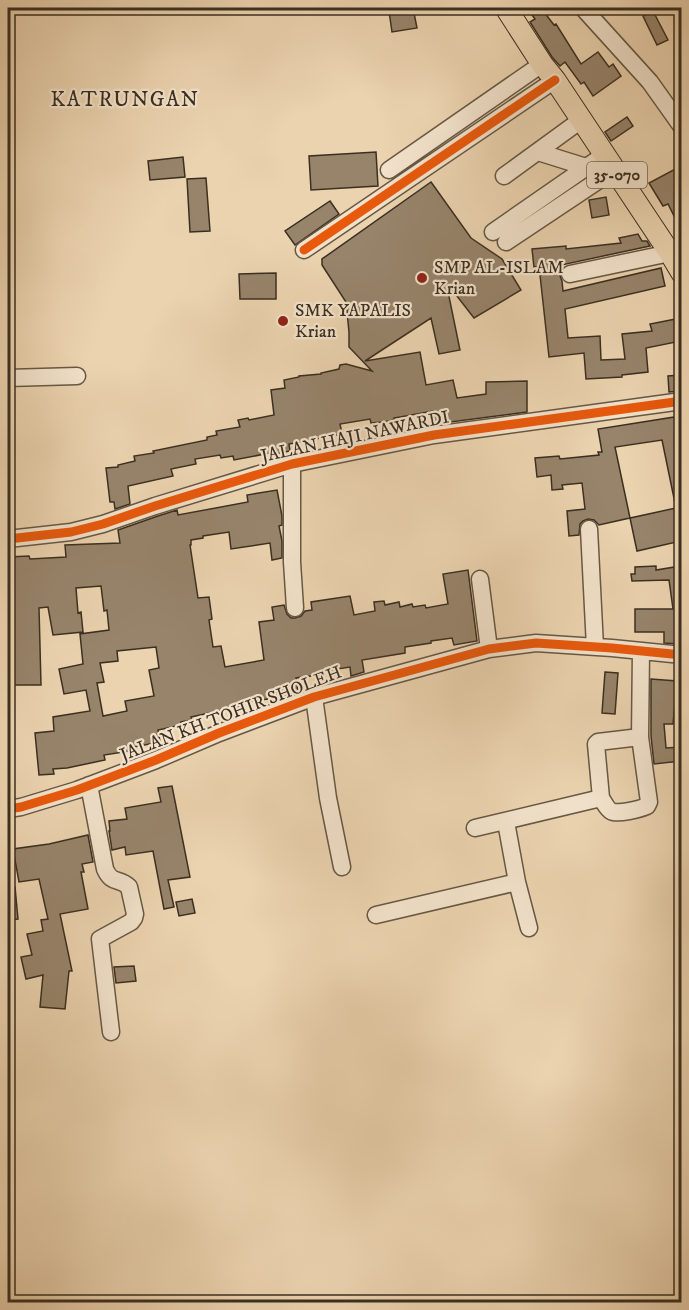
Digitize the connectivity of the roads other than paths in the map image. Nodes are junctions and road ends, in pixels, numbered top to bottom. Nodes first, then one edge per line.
1 (506, 8) edge
2 (588, 9) edge
3 (549, 73) junction
4 (581, 120) junction
5 (681, 127) edge
6 (461, 133) junction
7 (538, 152) junction
8 (609, 162) junction
9 (586, 167) junction
10 (389, 170) dead end
11 (504, 176) dead end
12 (304, 250) dead end
13 (670, 253) junction
14 (681, 273) edge
15 (570, 274) dead end
16 (78, 376) dead end
17 (8, 378) edge
18 (681, 401) edge
19 (292, 464) junction
20 (589, 529) dead end
21 (8, 539) edge
22 (480, 579) dead end
23 (294, 608) dead end
24 (595, 647) junction
25 (489, 649) junction
26 (641, 651) junction
27 (681, 655) edge
28 (314, 697) junction
29 (640, 737) junction
30 (89, 785) junction
31 (602, 798) junction
32 (8, 809) edge
33 (506, 822) junction
34 (475, 828) dead end
35 (342, 867) dead end
36 (517, 882) junction
37 (376, 915) dead end
38 (529, 928) dead end
39 (111, 1032) dead end

1 - 3 main road, 35-070
2 - 5 street
3 - 4 main road, 35-070
3 - 6 street
4 - 7 street
4 - 8 main road, 35-070
6 - 10 street
6 - 12 street
7 - 9 street
7 - 11 street
8 - 9 street
8 - 9 street
8 - 13 main road, 35-070
13 - 14 main road, 35-070
13 - 15 street
16 - 17 street
18 - 19 street, JALAN HAJI NAWARDI
19 - 21 street, JALAN HAJI NAWARDI
19 - 23 street
20 - 24 street
22 - 25 street
24 - 25 street, JALAN KH TOHIR SHOLEH
24 - 26 street, JALAN KH TOHIR SHOLEH
25 - 28 street, JALAN KH TOHIR SHOLEH
26 - 27 street, JALAN KH TOHIR SHOLEH
26 - 29 street
28 - 30 street, JALAN KH TOHIR SHOLEH
28 - 35 street
29 - 31 street
29 - 31 street
30 - 32 street, JALAN KH TOHIR SHOLEH
30 - 39 street
31 - 33 street
33 - 34 street
33 - 36 street
36 - 37 street
36 - 38 street

